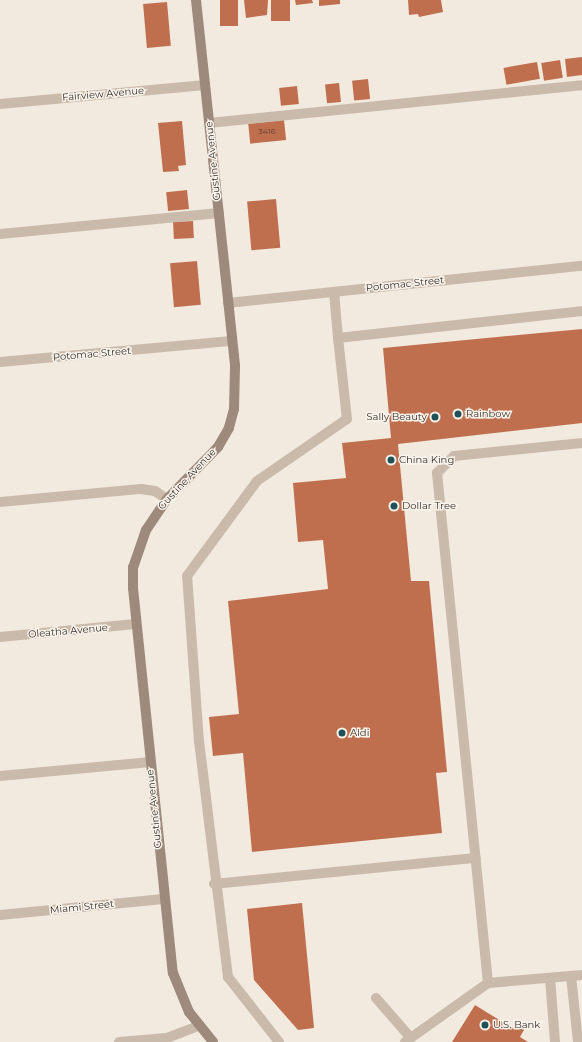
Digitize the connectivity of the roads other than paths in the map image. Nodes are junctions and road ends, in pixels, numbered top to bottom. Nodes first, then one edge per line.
1 (196, 0) edge
2 (205, 85) junction
3 (582, 85) edge
4 (0, 104) edge
5 (209, 123) junction
6 (219, 213) junction
7 (0, 234) edge
8 (582, 266) edge
9 (334, 292) junction
10 (228, 303) junction
11 (582, 311) edge
12 (338, 338) junction
13 (232, 341) junction
14 (0, 362) edge
15 (582, 443) edge
16 (167, 499) junction
17 (0, 502) edge
18 (135, 624) junction
19 (0, 637) edge
20 (150, 762) junction
21 (0, 776) edge
22 (476, 858) junction
23 (214, 884) junction
24 (163, 900) junction
25 (0, 915) edge
26 (582, 975) edge
27 (571, 976) junction
28 (550, 978) junction
29 (488, 983) junction
30 (376, 998) dead end
31 (198, 1026) junction
32 (407, 1040) edge
33 (119, 1042) edge
34 (213, 1042) edge
35 (280, 1042) edge
36 (555, 1042) edge
37 (578, 1042) edge

1 - 2 street, Gustine Avenue
2 - 4 street, Fairview Avenue
2 - 5 street, Gustine Avenue
3 - 5 street
5 - 6 street, Gustine Avenue
6 - 7 street
6 - 10 street, Gustine Avenue
8 - 9 street, Potomac Street
9 - 10 street, Potomac Street
9 - 12 street
10 - 13 street, Gustine Avenue
11 - 12 street
12 - 23 street
13 - 14 street, Potomac Street
13 - 16 street, Gustine Avenue
15 - 22 street
16 - 17 street
16 - 18 street, Gustine Avenue
18 - 19 street, Oleatha Avenue
18 - 20 street, Gustine Avenue
20 - 21 street
20 - 24 street, Gustine Avenue
22 - 23 street
22 - 29 street
23 - 35 street
24 - 25 street, Miami Street
24 - 31 street, Gustine Avenue
26 - 27 street
27 - 28 street
27 - 37 street
28 - 29 street
28 - 36 street
29 - 32 street
30 - 32 street
31 - 33 street
31 - 34 street, Gustine Avenue

